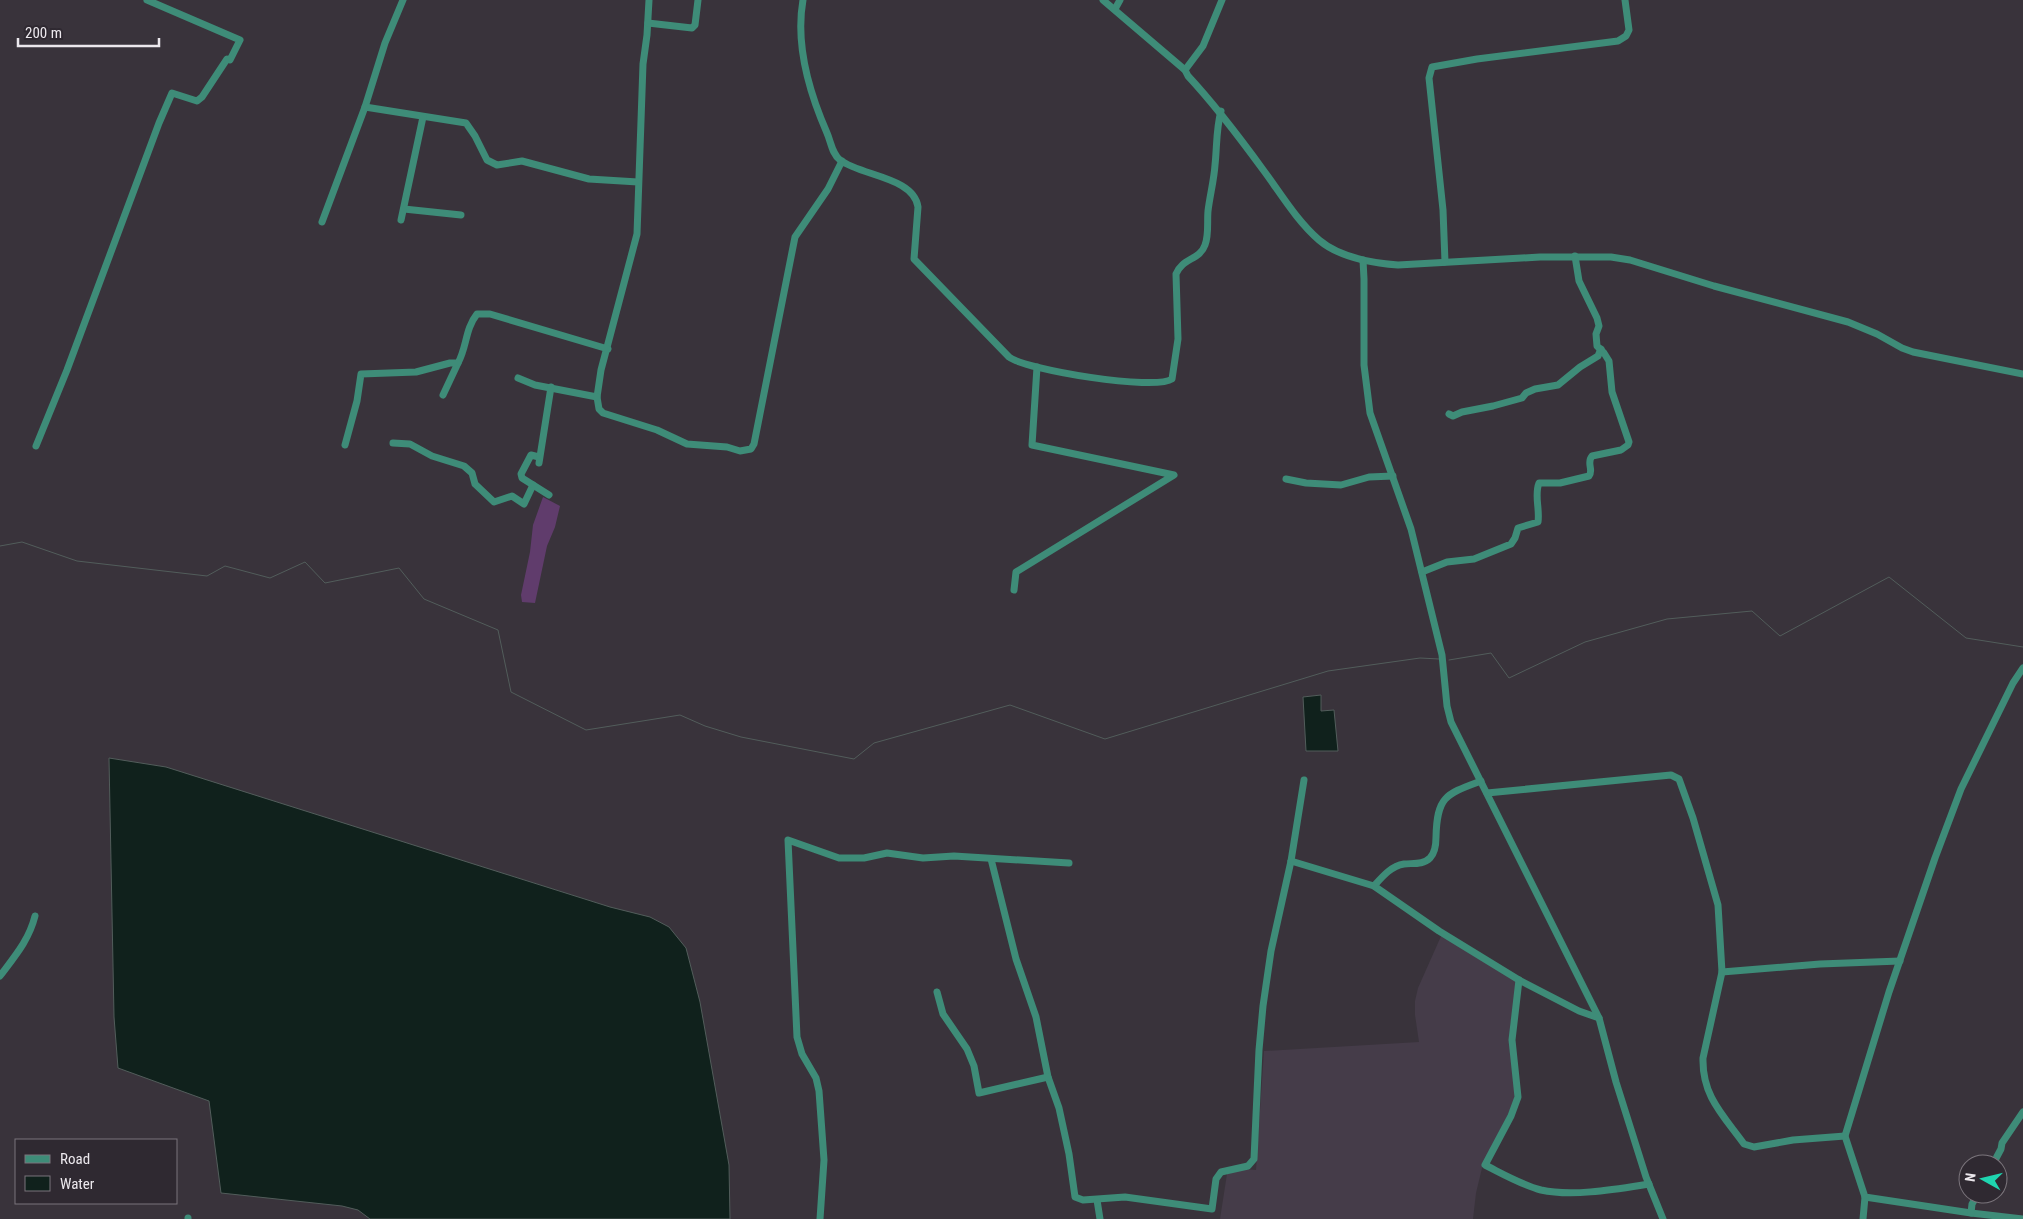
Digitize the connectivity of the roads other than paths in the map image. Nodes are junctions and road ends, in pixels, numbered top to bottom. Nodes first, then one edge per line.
1 (147, 0) edge
2 (403, 0) edge
3 (649, 0) edge
4 (698, 0) edge
5 (803, 0) edge
6 (1103, 0) edge
7 (1120, 0) edge
8 (1222, 0) edge
9 (1625, 0) edge
10 (1115, 9) junction
11 (648, 24) junction
12 (1185, 70) junction
13 (366, 107) junction
14 (1221, 111) junction
15 (423, 117) junction
16 (842, 161) junction
17 (638, 182) junction
18 (404, 209) junction
19 (461, 215) dead end
20 (401, 220) dead end
21 (322, 222) dead end
22 (1575, 256) junction
23 (1363, 260) junction
24 (1445, 262) junction
25 (608, 349) junction
26 (1601, 349) junction
27 (458, 363) junction
28 (1037, 367) junction
29 (2023, 374) edge
30 (518, 378) dead end
31 (551, 388) junction
32 (443, 396) dead end
33 (597, 397) junction
34 (1449, 414) dead end
35 (393, 443) dead end
36 (346, 445) dead end
37 (36, 446) dead end
38 (1392, 476) junction
39 (1286, 479) dead end
40 (533, 485) junction
41 (549, 495) dead end
42 (1422, 572) junction
43 (1014, 590) dead end
44 (2023, 668) edge
45 (1304, 780) dead end
46 (1481, 781) junction
47 (1487, 793) junction
48 (991, 859) junction
49 (1290, 861) junction
50 (1068, 863) dead end
51 (1374, 886) junction
52 (35, 916) dead end
53 (1900, 961) junction
54 (1722, 972) junction
55 (0, 976) edge
56 (1519, 980) junction
57 (937, 992) dead end
58 (1599, 1018) junction
59 (1048, 1077) junction
60 (2023, 1112) edge
61 (1846, 1136) junction
62 (1998, 1154) edge
63 (1649, 1184) junction
64 (1866, 1197) junction
65 (1097, 1200) junction
66 (1972, 1204) edge
67 (1971, 1213) junction
68 (2023, 1218) edge
69 (820, 1219) edge
70 (1100, 1219) edge
71 (1663, 1219) edge
72 (1863, 1219) edge

1 - 37 street
2 - 13 street
3 - 11 street
4 - 11 street
5 - 16 street
6 - 10 street
7 - 10 street
8 - 12 street
9 - 24 street
10 - 12 street
11 - 17 street
12 - 14 street
13 - 15 street
13 - 21 street
14 - 23 street
14 - 28 street
15 - 17 street
15 - 18 street
16 - 28 street
16 - 33 street
17 - 25 street
18 - 19 street
18 - 20 street
22 - 24 street
22 - 26 street
22 - 29 street
23 - 24 street
23 - 38 street
25 - 27 street
25 - 33 street
26 - 34 street
26 - 42 street
27 - 32 street
27 - 36 street
28 - 43 street
30 - 31 street
31 - 33 street
31 - 40 street
35 - 40 street
38 - 39 street
38 - 42 street
40 - 41 street
42 - 46 street
44 - 53 street
45 - 49 street
46 - 47 street
46 - 51 street
47 - 54 street
47 - 58 street
48 - 50 street
48 - 59 street
48 - 69 street
49 - 51 street
49 - 65 street
51 - 56 street
52 - 55 street
53 - 54 street
53 - 61 street
54 - 61 street
56 - 58 street
56 - 63 street
57 - 59 street
58 - 63 street
59 - 65 street
60 - 62 street
61 - 64 street
63 - 71 street
64 - 67 street
64 - 72 street
65 - 70 street
66 - 67 street
67 - 68 street

